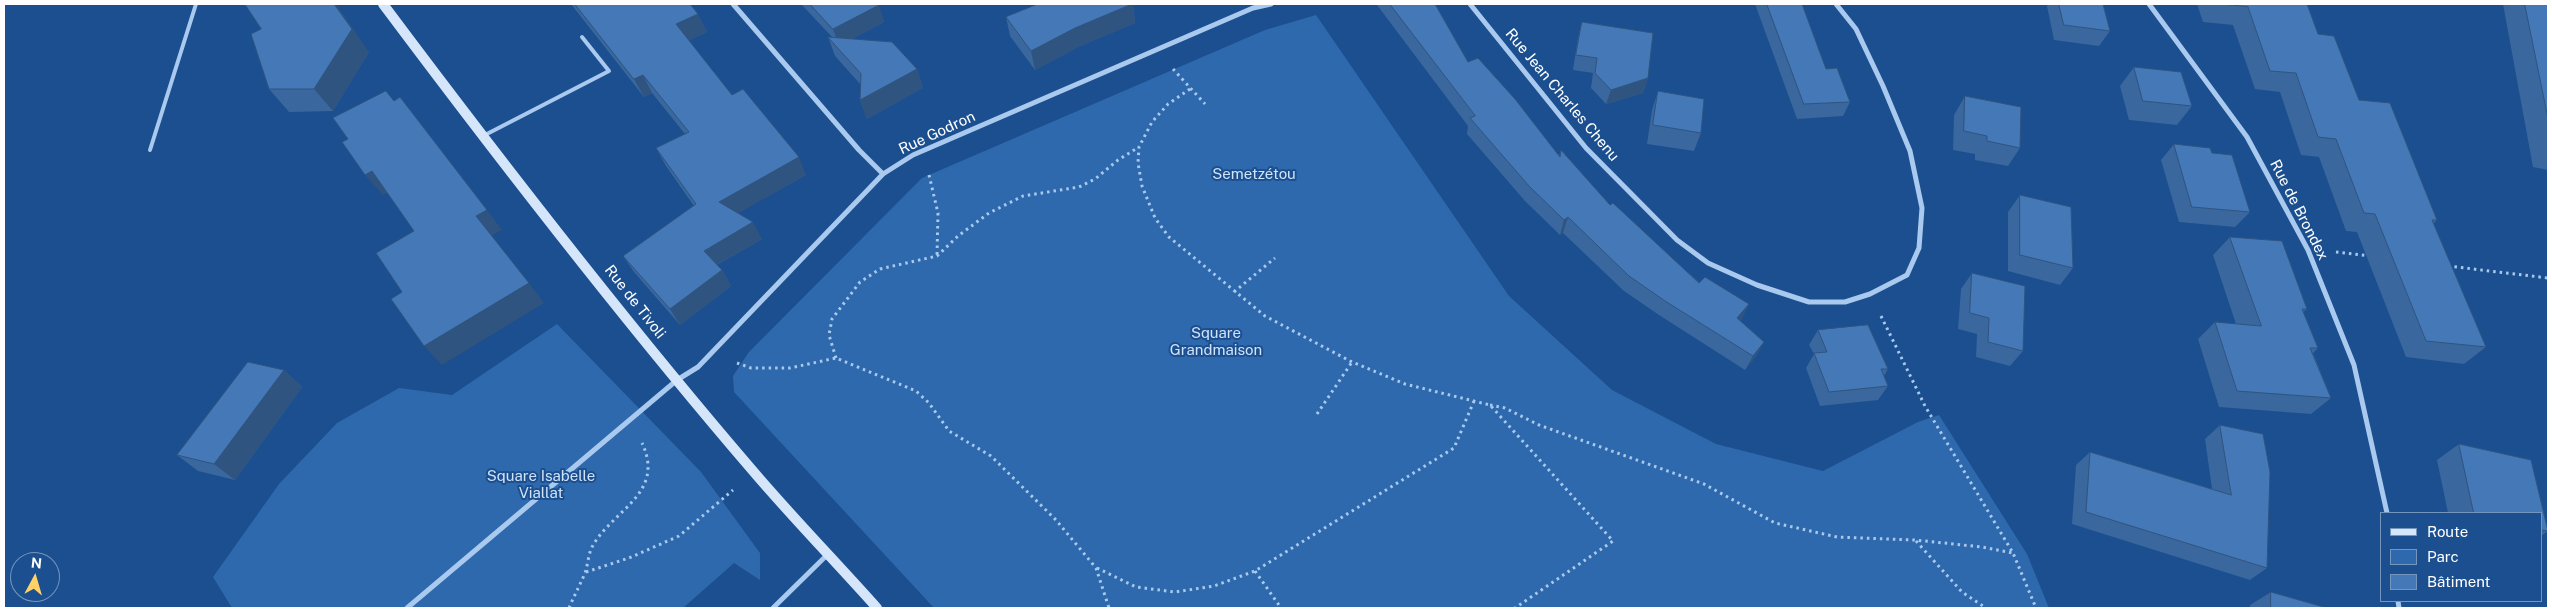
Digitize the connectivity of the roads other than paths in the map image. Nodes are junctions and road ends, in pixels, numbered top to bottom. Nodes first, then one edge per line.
1 (196, 4) edge
2 (383, 4) edge
3 (733, 4) edge
4 (1271, 4) edge
5 (1470, 4) edge
6 (1836, 4) edge
7 (2149, 4) edge
8 (582, 37) dead end
9 (482, 136) junction
10 (150, 150) dead end
11 (884, 174) junction
12 (677, 380) junction
13 (2387, 512) edge
14 (828, 554) junction
15 (407, 608) edge
16 (773, 608) edge
17 (877, 608) edge

1 - 10 lane
2 - 9 street, Rue de Tivoli
3 - 11 street
4 - 11 street, Rue Godron
5 - 6 street, Rue Jean Charles Chenu
7 - 13 street, Rue de Brondex
8 - 9 lane
9 - 12 street, Rue de Tivoli
11 - 12 street, Rue Godron
12 - 14 street, Rue de Tivoli
12 - 15 street, Rue Godron
14 - 16 street
14 - 17 street, Rue de Tivoli

